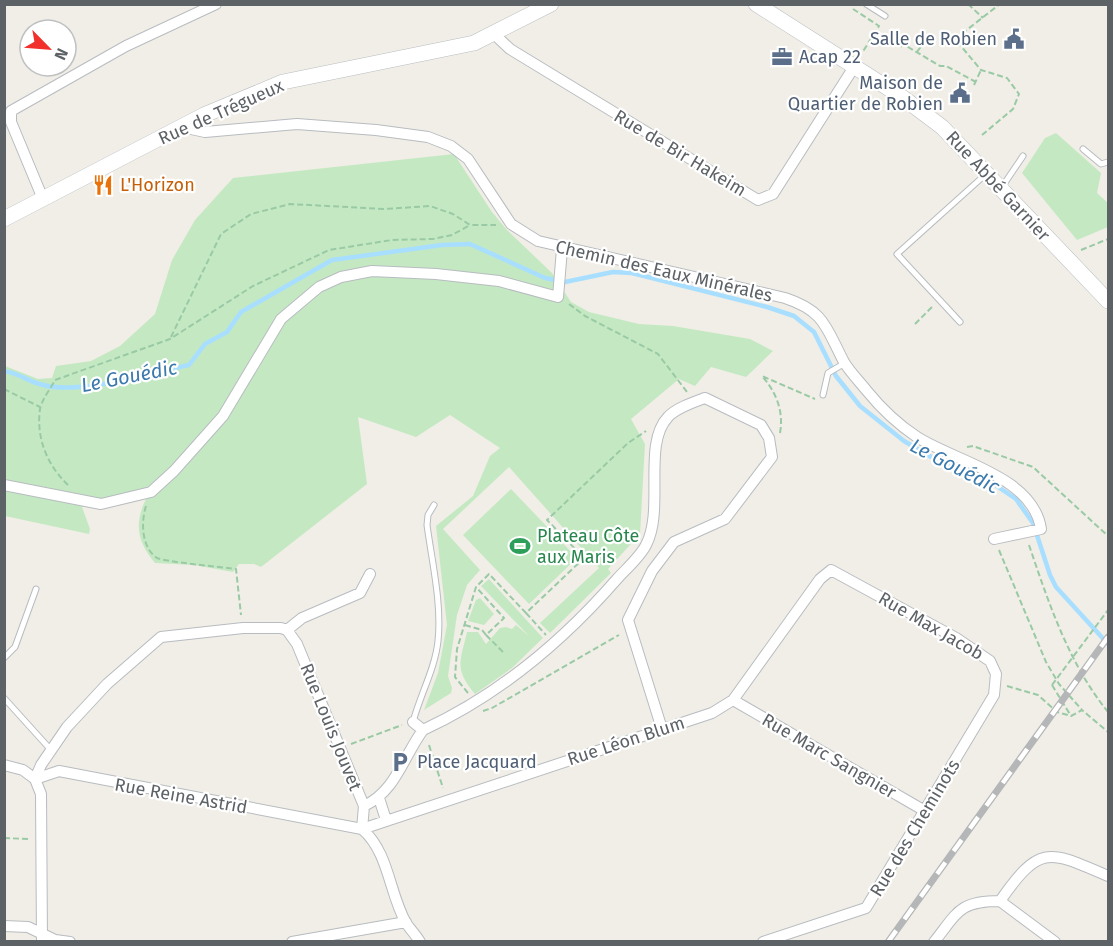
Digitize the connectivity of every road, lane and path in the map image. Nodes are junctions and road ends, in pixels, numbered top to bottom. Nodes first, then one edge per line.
1 (216, 4) edge
2 (551, 4) edge
3 (756, 4) edge
4 (866, 4) edge
5 (968, 4) edge
6 (1000, 4) edge
7 (195, 9) edge
8 (853, 9) dead end
9 (885, 16) dead end
10 (983, 18) junction
11 (494, 34) junction
12 (924, 42) dead end
13 (901, 47) dead end
14 (864, 48) dead end
15 (917, 52) junction
16 (933, 62) junction
17 (930, 66) dead end
18 (854, 67) junction
19 (981, 70) junction
20 (187, 124) junction
21 (982, 135) dead end
22 (1083, 149) dead end
23 (1023, 156) dead end
24 (1108, 162) edge
25 (987, 173) junction
26 (1001, 189) junction
27 (43, 199) junction
28 (4, 219) edge
29 (470, 225) junction
30 (511, 225) junction
31 (1108, 238) edge
32 (562, 249) junction
33 (1081, 250) dead end
34 (558, 292) junction
35 (939, 300) junction
36 (1108, 301) edge
37 (960, 322) dead end
38 (915, 324) dead end
39 (170, 339) junction
40 (844, 364) junction
41 (4, 390) edge
42 (823, 394) joint
43 (694, 402) junction
44 (40, 407) junction
45 (761, 425) junction
46 (645, 431) dead end
47 (952, 455) junction
48 (4, 485) edge
49 (70, 486) dead end
50 (151, 492) junction
51 (434, 505) dead end
52 (1026, 534) junction
53 (1108, 536) edge
54 (994, 539) joint
55 (831, 570) joint
56 (370, 574) dead end
57 (476, 588) junction
58 (36, 589) dead end
59 (1108, 610) edge
60 (526, 613) junction
61 (629, 624) junction
62 (465, 625) junction
63 (243, 628) junction
64 (287, 630) junction
65 (486, 635) junction
66 (554, 643) junction
67 (504, 653) dead end
68 (4, 658) edge
69 (996, 683) junction
70 (4, 698) edge
71 (732, 700) junction
72 (475, 703) junction
73 (1082, 710) junction
74 (1108, 712) edge
75 (1071, 716) junction
76 (413, 722) junction
77 (663, 729) junction
78 (423, 730) junction
79 (1108, 732) edge
80 (340, 748) junction
81 (51, 750) junction
82 (4, 765) edge
83 (35, 779) junction
84 (441, 783) dead end
85 (379, 798) junction
86 (364, 806) junction
87 (925, 811) junction
88 (386, 820) junction
89 (362, 829) junction
90 (4, 838) edge
91 (40, 839) junction
92 (1108, 876) edge
93 (1000, 901) junction
94 (405, 922) junction
95 (4, 926) edge
96 (42, 938) edge
97 (70, 942) edge
98 (292, 942) edge
99 (420, 942) edge
100 (763, 942) edge
101 (934, 942) edge
102 (1055, 942) edge

1 - 7 street
2 - 11 main road, Rue de Trégueux
3 - 18 main road, Rue Abbé Garnier
4 - 9 lane
5 - 10 path
6 - 10 path
7 - 27 street
8 - 14 path
10 - 19 path
11 - 18 street, Rue de Bir Hakeim
11 - 20 main road, Rue de Trégueux
12 - 15 path
13 - 15 path
15 - 16 path
16 - 17 path
16 - 19 path
18 - 25 main road, Rue Abbé Garnier
19 - 21 path
20 - 27 main road, Rue de Trégueux
20 - 30 street, Chemin des Eaux Minérales
22 - 24 lane
23 - 26 lane
25 - 26 main road, Rue Abbé Garnier
25 - 35 lane
26 - 36 main road, Rue Abbé Garnier
27 - 28 main road, Rue de Trégueux
29 - 30 path
29 - 39 path
29 - 39 path
30 - 32 street, Chemin des Eaux Minérales
31 - 33 path
32 - 34 street
32 - 40 street, Chemin des Eaux Minérales
34 - 43 path
34 - 50 street
35 - 37 lane
35 - 38 path
39 - 44 path
40 - 42 lane
40 - 47 street, Chemin des Eaux Minérales
41 - 44 path
42 - 45 path
43 - 45 street
43 - 66 street
44 - 49 path
45 - 61 street
46 - 60 path
47 - 52 street, Chemin des Eaux Minérales
47 - 53 path
48 - 50 street
50 - 63 path
51 - 76 lane
52 - 54 street, Chemin des Eaux Minérales
52 - 74 path
54 - 73 path
55 - 69 street, Rue Max Jacob
55 - 71 street, Rue Léon Blum
56 - 64 street
57 - 60 path
57 - 62 path
57 - 65 path
58 - 68 lane
59 - 75 path, bridge
60 - 66 path
61 - 72 path
61 - 77 street
62 - 65 path
62 - 72 path
63 - 64 street
63 - 81 street
64 - 80 street, Rue Louis Jouvet
65 - 67 path
66 - 72 street
69 - 75 path, Rue Max Jacob
69 - 87 street, Rue des Cheminots
70 - 81 lane
71 - 77 street, Rue Léon Blum
71 - 87 street, Rue Marc Sangnier
72 - 78 street
73 - 75 path
73 - 79 path
76 - 78 street
76 - 80 path
77 - 88 street, Rue Léon Blum
78 - 84 path
78 - 85 street
80 - 86 street, Rue Louis Jouvet
81 - 83 street
82 - 83 street
83 - 89 street, Rue Reine Astrid
83 - 91 street
85 - 86 street
85 - 88 street
86 - 89 street, Rue Louis Jouvet
87 - 100 street, Rue des Cheminots
88 - 89 street, Rue Léon Blum
89 - 94 street
90 - 91 path
91 - 96 street
92 - 93 street
93 - 101 street
93 - 102 street
94 - 98 street
94 - 99 street
95 - 96 street
96 - 97 street

